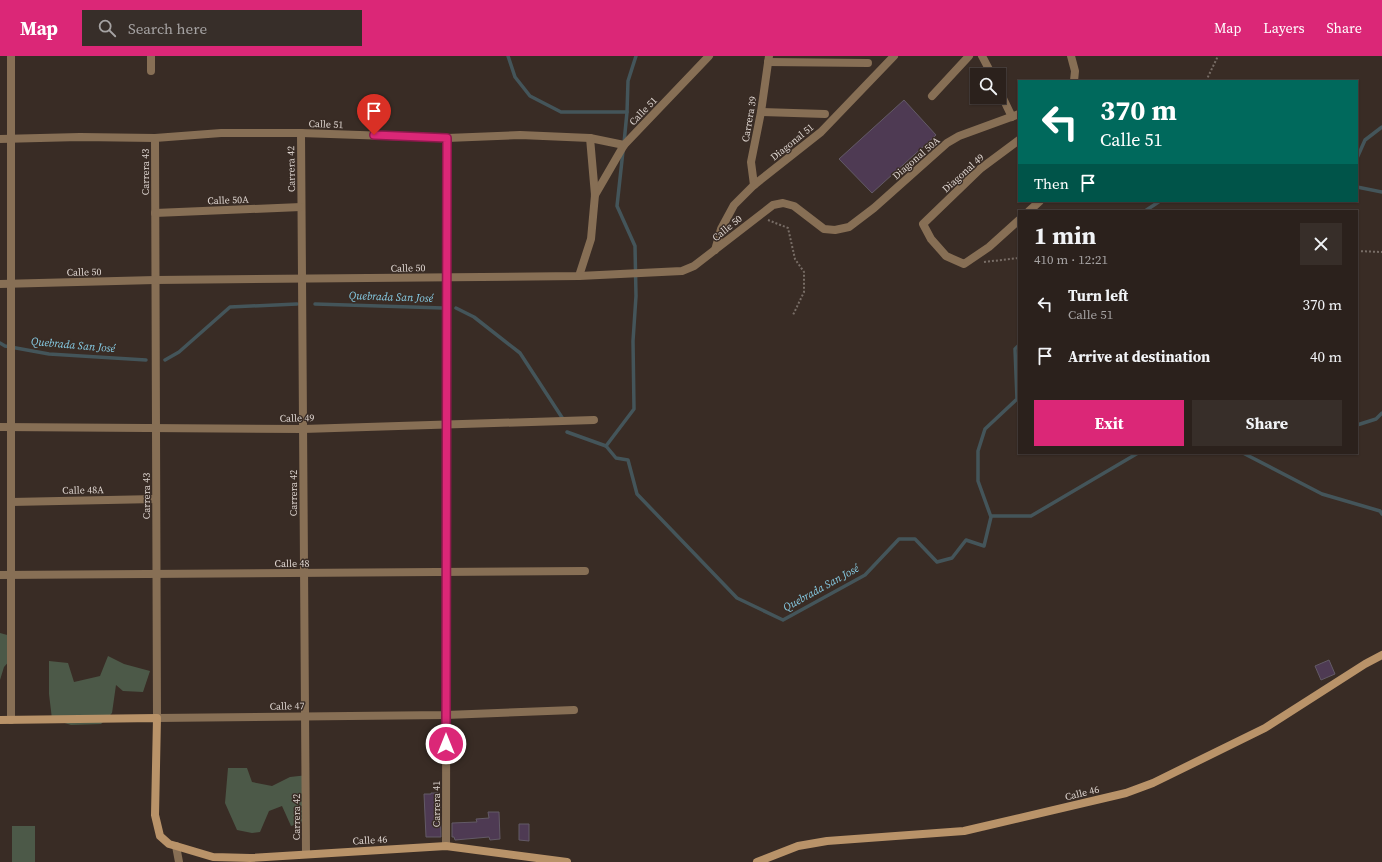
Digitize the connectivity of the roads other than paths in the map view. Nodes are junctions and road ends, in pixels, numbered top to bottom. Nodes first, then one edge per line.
1 (11, 56) edge
2 (151, 56) edge
3 (709, 56) edge
4 (894, 56) edge
5 (969, 56) edge
6 (982, 56) edge
7 (1071, 56) edge
8 (768, 59) edge
9 (868, 63) dead end
10 (988, 68) edge
11 (151, 70) dead end
12 (1074, 80) edge
13 (932, 96) dead end
14 (1006, 101) edge
15 (761, 112) junction
16 (825, 114) dead end
17 (1016, 116) edge
18 (301, 133) junction
19 (154, 138) junction
20 (447, 138) junction
21 (590, 138) junction
22 (0, 139) edge
23 (11, 139) junction
24 (1018, 141) edge
25 (624, 145) junction
26 (754, 185) junction
27 (595, 195) junction
28 (1039, 202) edge
29 (301, 207) junction
30 (1030, 210) edge
31 (155, 213) junction
32 (1018, 221) edge
33 (835, 230) joint
34 (715, 250) junction
35 (579, 276) junction
36 (447, 278) junction
37 (155, 280) junction
38 (302, 280) junction
39 (0, 284) edge
40 (11, 284) junction
41 (594, 420) dead end
42 (446, 424) junction
43 (0, 427) edge
44 (11, 427) junction
45 (303, 428) junction
46 (156, 429) junction
47 (156, 499) junction
48 (11, 502) junction
49 (446, 572) junction
50 (585, 572) dead end
51 (304, 573) junction
52 (156, 574) junction
53 (11, 575) junction
54 (0, 576) edge
55 (1382, 656) edge
56 (574, 710) dead end
57 (446, 715) junction
58 (305, 716) junction
59 (157, 718) junction
60 (0, 720) edge
61 (11, 720) junction
62 (176, 846) junction
63 (446, 846) junction
64 (306, 854) junction
65 (178, 862) edge
66 (567, 862) edge
67 (757, 862) edge

1 - 23 street
2 - 11 street
3 - 25 street, Calle 51
4 - 26 street, Diagonal 51
5 - 13 street
6 - 10 street
7 - 12 street
8 - 9 street
8 - 15 street, Carrera 39
14 - 17 street
15 - 16 street
15 - 26 street, Carrera 39
17 - 33 street, Diagonal 50A
18 - 19 street, Calle 51
18 - 20 street, Calle 51
18 - 29 street, Carrera 42
19 - 23 street, Calle 51
19 - 31 street, Carrera 43
20 - 21 street, Calle 51
20 - 36 street, Carrera 41
21 - 25 street, Calle 51
21 - 27 street
22 - 23 street, Calle 51
23 - 40 street
24 - 32 street, Diagonal 49
25 - 27 street
26 - 34 street, Diagonal 51
27 - 35 street
28 - 30 street
29 - 31 street, Calle 50A
29 - 38 street, Carrera 42
31 - 37 street, Carrera 43
33 - 34 street, Calle 50
34 - 35 street, Calle 50
35 - 36 street, Calle 50
36 - 38 street, Calle 50
36 - 42 street, Carrera 41
37 - 38 street, Calle 50
37 - 40 street, Calle 50
37 - 46 street, Carrera 43
38 - 45 street, Carrera 42
39 - 40 street, Calle 50
40 - 44 street
41 - 42 street, Calle 49
42 - 45 street, Calle 49
42 - 49 street, Carrera 41
43 - 44 street, Calle 49
44 - 46 street, Calle 49
44 - 48 street
45 - 46 street, Calle 49
45 - 51 street, Carrera 42
46 - 47 street, Carrera 43
47 - 48 street, Calle 48A
47 - 52 street, Carrera 43
48 - 53 street
49 - 50 street, Calle 48
49 - 51 street, Calle 48
49 - 57 street, Carrera 41
51 - 52 street, Calle 48
51 - 58 street, Carrera 42
52 - 53 street, Calle 48
52 - 59 street, Carrera 43
53 - 54 street, Calle 48
53 - 61 street
55 - 67 street, Calle 46
56 - 57 street, Calle 47
57 - 58 street, Calle 47
57 - 63 street, Carrera 41
58 - 59 street, Calle 47
58 - 64 street, Carrera 42
59 - 61 street, Calle 47
59 - 62 street, Carrera 43
60 - 61 street, Calle 47
62 - 64 street, Calle 46
62 - 65 street
63 - 64 street, Calle 46
63 - 66 street, Calle 46

